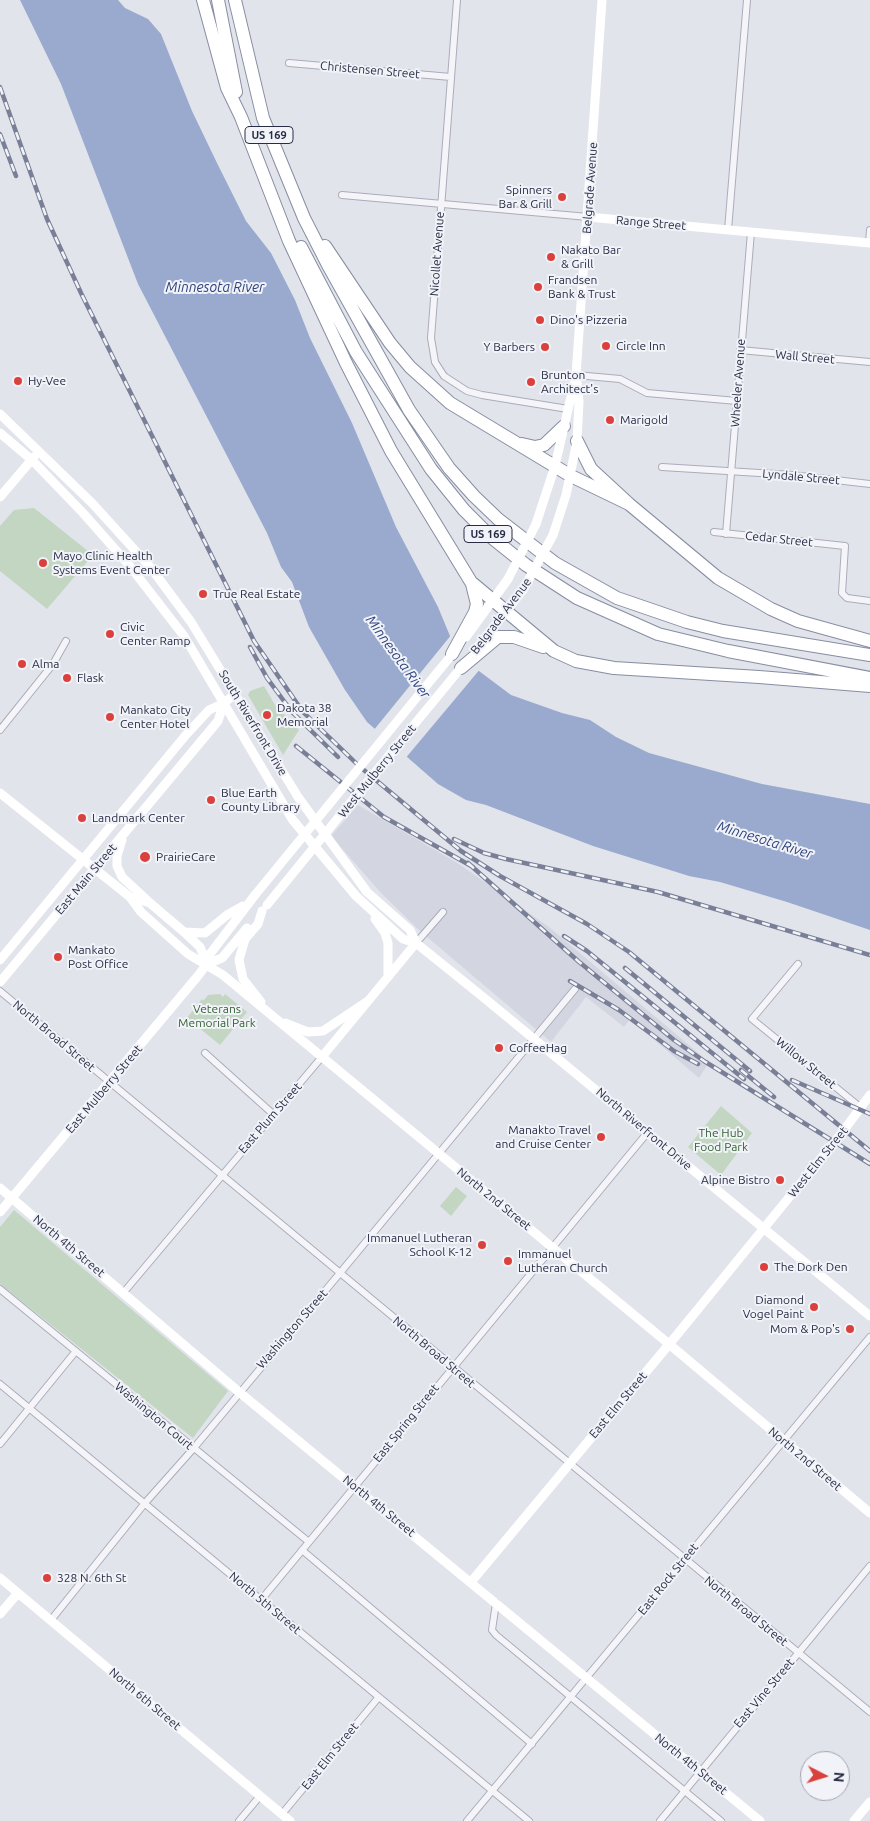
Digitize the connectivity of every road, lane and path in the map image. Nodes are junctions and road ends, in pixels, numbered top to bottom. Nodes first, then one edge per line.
1 (203, 0) edge
2 (218, 0) edge
3 (235, 0) edge
4 (241, 0) edge
5 (457, 0) edge
6 (602, 0) edge
7 (747, 0) edge
8 (245, 48) junction
9 (289, 63) dead end
10 (451, 77) junction
11 (241, 117) junction
12 (268, 183) junction
13 (342, 195) dead end
14 (441, 204) junction
15 (588, 217) junction
16 (304, 218) junction
17 (728, 230) junction
18 (870, 230) edge
19 (751, 232) junction
20 (870, 242) edge
21 (740, 350) junction
22 (870, 362) edge
23 (576, 375) junction
24 (737, 400) junction
25 (568, 409) junction
26 (0, 414) edge
27 (564, 426) junction
28 (0, 433) edge
29 (577, 441) junction
30 (517, 443) junction
31 (39, 450) junction
32 (32, 460) junction
33 (555, 466) junction
34 (662, 467) dead end
35 (732, 472) junction
36 (571, 476) junction
37 (870, 484) edge
38 (0, 497) edge
39 (629, 504) junction
40 (714, 532) dead end
41 (726, 534) junction
42 (471, 582) junction
43 (493, 600) junction
44 (870, 601) edge
45 (508, 612) junction
46 (474, 622) junction
47 (490, 637) junction
48 (66, 641) dead end
49 (870, 641) edge
50 (554, 652) junction
51 (452, 654) joint
52 (870, 655) edge
53 (461, 668) joint
54 (870, 678) edge
55 (870, 686) edge
56 (422, 690) joint
57 (235, 694) junction
58 (224, 703) junction
59 (0, 730) edge
60 (0, 792) edge
61 (124, 833) junction
62 (83, 860) junction
63 (95, 869) junction
64 (356, 896) junction
65 (130, 897) junction
66 (150, 903) junction
67 (246, 905) junction
68 (264, 908) junction
69 (443, 912) dead end
70 (184, 932) junction
71 (416, 944) junction
72 (0, 960) edge
73 (207, 964) junction
74 (798, 964) dead end
75 (388, 977) junction
76 (0, 982) edge
77 (575, 989) dead end
78 (0, 991) edge
79 (368, 1001) junction
80 (272, 1017) junction
81 (534, 1038) junction
82 (205, 1053) dead end
83 (321, 1058) junction
84 (110, 1082) junction
85 (870, 1095) edge
86 (860, 1107) junction
87 (273, 1114) junction
88 (648, 1132) junction
89 (437, 1153) junction
90 (222, 1174) junction
91 (0, 1188) edge
92 (12, 1198) junction
93 (0, 1212) edge
94 (764, 1228) junction
95 (553, 1248) junction
96 (340, 1274) junction
97 (0, 1289) edge
98 (124, 1292) junction
99 (870, 1316) edge
100 (870, 1336) edge
101 (669, 1344) junction
102 (76, 1351) junction
103 (452, 1367) junction
104 (0, 1384) edge
105 (239, 1392) junction
106 (30, 1409) junction
107 (783, 1441) junction
108 (0, 1444) edge
109 (193, 1449) junction
110 (569, 1463) junction
111 (354, 1486) junction
112 (145, 1503) junction
113 (870, 1513) edge
114 (309, 1542) junction
115 (302, 1550) junction
116 (684, 1559) junction
117 (870, 1566) edge
118 (0, 1578) edge
119 (470, 1582) junction
120 (18, 1593) junction
121 (261, 1600) junction
122 (496, 1603) junction
123 (0, 1614) edge
124 (51, 1620) junction
125 (798, 1653) junction
126 (587, 1678) junction
127 (571, 1697) junction
128 (378, 1698) junction
129 (870, 1712) edge
130 (532, 1744) junction
131 (699, 1771) junction
132 (684, 1790) junction
133 (492, 1791) junction
134 (260, 1796) junction
135 (870, 1802) edge
136 (282, 1814) junction
137 (239, 1821) edge
138 (290, 1821) edge
139 (467, 1821) edge
140 (529, 1821) edge
141 (660, 1821) edge
142 (721, 1821) edge
143 (760, 1821) edge
144 (854, 1821) edge

1 - 11 highway
2 - 11 highway, US 169
3 - 8 highway, US 169
4 - 8 highway
5 - 10 street, Nicollet Avenue
6 - 15 main road, Belgrade Avenue
7 - 17 street
8 - 16 highway, US 169
9 - 10 street, Christensen Street
10 - 14 street, Nicollet Avenue
11 - 12 highway, US 169
12 - 42 highway
12 - 54 highway, US 169
13 - 14 street, Range Street
14 - 15 street, Range Street
14 - 25 street, Nicollet Avenue
15 - 17 main road, Range Street
15 - 23 main road, Belgrade Avenue
16 - 30 highway
16 - 52 highway, US 169
17 - 19 main road, Range Street
18 - 20 street
19 - 20 main road, Range Street
19 - 21 street, Wheeler Avenue
21 - 22 street, Wall Street
21 - 24 street, Wheeler Avenue
23 - 24 street
23 - 25 main road, Belgrade Avenue
23 - 29 main road, Belgrade Avenue
24 - 35 street, Wheeler Avenue
25 - 27 main road, Belgrade Avenue
26 - 31 main road, South Riverfront Drive
27 - 30 highway
27 - 33 main road, Belgrade Avenue
28 - 32 main road, South Riverfront Drive
29 - 36 main road, Belgrade Avenue
29 - 39 highway
30 - 33 highway
31 - 32 main road
31 - 57 main road, South Riverfront Drive
32 - 38 main road
32 - 58 main road, South Riverfront Drive
33 - 36 highway
33 - 43 main road, Belgrade Avenue, bridge
34 - 35 street, Lyndale Street
35 - 37 street, Lyndale Street
35 - 41 street, Wheeler Avenue
36 - 39 highway
36 - 45 main road, Belgrade Avenue, bridge
39 - 49 highway
40 - 41 street, Cedar Street
41 - 44 street, Cedar Street
42 - 43 highway
42 - 46 highway
43 - 45 highway
43 - 46 main road, Belgrade Avenue
45 - 47 main road, Belgrade Avenue
45 - 50 highway
46 - 51 highway
47 - 50 highway
47 - 53 highway
48 - 59 street
50 - 55 highway
51 - 56 main road, Belgrade Avenue
53 - 68 main road, West Mulberry Street, bridge
56 - 67 main road, West Mulberry Street, bridge
57 - 58 main road, East Main Street
57 - 71 main road, South Riverfront Drive
58 - 61 main road, East Main Street
58 - 62 main road, East Main Street
58 - 64 main road, South Riverfront Drive
60 - 62 main road, North 2nd Street
61 - 63 main road, East Main Street
61 - 66 main road
62 - 63 main road, North 2nd Street
62 - 72 main road, East Main Street
63 - 65 main road, North 2nd Street
63 - 76 main road, East Main Street
64 - 71 main road, South Riverfront Drive
64 - 75 main road
65 - 66 main road, North 2nd Street
65 - 73 main road, North 2nd Street
66 - 70 main road, North 2nd Street
67 - 70 main road
67 - 73 main road
68 - 73 main road
68 - 80 main road
69 - 71 street
70 - 73 main road, North 2nd Street
71 - 75 main road, East Plum Street
71 - 81 main road, North Riverfront Drive
73 - 80 main road, North 2nd Street
73 - 84 main road, East Mulberry Street
74 - 86 street, Willow Street
75 - 79 main road, East Plum Street
77 - 81 street, Washington Street
78 - 84 street, North Broad Street
79 - 80 main road
79 - 83 main road, East Plum Street
80 - 83 main road, North 2nd Street
81 - 88 main road, North Riverfront Drive
81 - 89 street, Washington Street
82 - 87 street
83 - 87 street, East Plum Street
83 - 89 main road, North 2nd Street
84 - 90 street, North Broad Street
84 - 92 main road, East Mulberry Street
85 - 86 main road, West Elm Street
86 - 94 main road, West Elm Street
87 - 90 street, East Plum Street
88 - 94 main road, North Riverfront Drive
88 - 95 street, East Spring Street
89 - 95 main road, North 2nd Street
89 - 96 street, Washington Street
90 - 96 street, North Broad Street
90 - 98 street, East Plum Street
91 - 92 main road, North 4th Street
92 - 93 main road, East Mulberry Street
92 - 98 main road, North 4th Street
94 - 99 main road, North Riverfront Drive
94 - 101 main road, East Elm Street
95 - 101 main road, North 2nd Street
95 - 103 street, East Spring Street
96 - 103 street, North Broad Street
96 - 105 street, Washington Street
97 - 102 street, Washington Court
98 - 105 main road, North 4th Street
100 - 107 street, East Rock Street
101 - 107 main road, North 2nd Street
101 - 110 main road, East Elm Street
102 - 106 street
102 - 109 street, Washington Court
103 - 110 street, North Broad Street
103 - 111 street, East Spring Street
104 - 106 street, North 5th Street
105 - 109 street, Washington Street
105 - 111 main road, North 4th Street
106 - 108 street
106 - 112 street, North 5th Street
107 - 113 main road, North 2nd Street
107 - 116 street, East Rock Street
109 - 112 street, Washington Street
109 - 114 street, Washington Court
110 - 116 street, North Broad Street
110 - 119 main road, East Elm Street
111 - 114 street, East Spring Street
111 - 119 main road, North 4th Street
112 - 121 street, North 5th Street
112 - 124 street, Washington Street
114 - 115 street, East Spring Street
115 - 121 street, East Spring Street
115 - 130 street
116 - 125 street, North Broad Street
116 - 126 street, East Rock Street
117 - 125 street, East Vine Street
118 - 120 main road, North 6th Street
119 - 122 main road, North 4th Street
120 - 123 main road
120 - 124 main road, North 6th Street
121 - 128 street, North 5th Street
122 - 126 main road, North 4th Street
122 - 127 street
124 - 134 main road, North 6th Street
125 - 129 street, North Broad Street
125 - 131 street, East Vine Street
126 - 127 street, East Rock Street
126 - 131 main road, North 4th Street
127 - 130 street, East Rock Street
127 - 132 street
128 - 133 street, North 5th Street
128 - 136 street, East Elm Street
130 - 133 street, East Rock Street
131 - 132 street, East Vine Street
131 - 143 main road, North 4th Street
132 - 141 street, East Vine Street
132 - 142 street
133 - 139 street, East Rock Street
133 - 140 street, North 5th Street
134 - 136 main road, North 6th Street
134 - 137 street
135 - 144 main road
136 - 138 main road, North 6th Street

